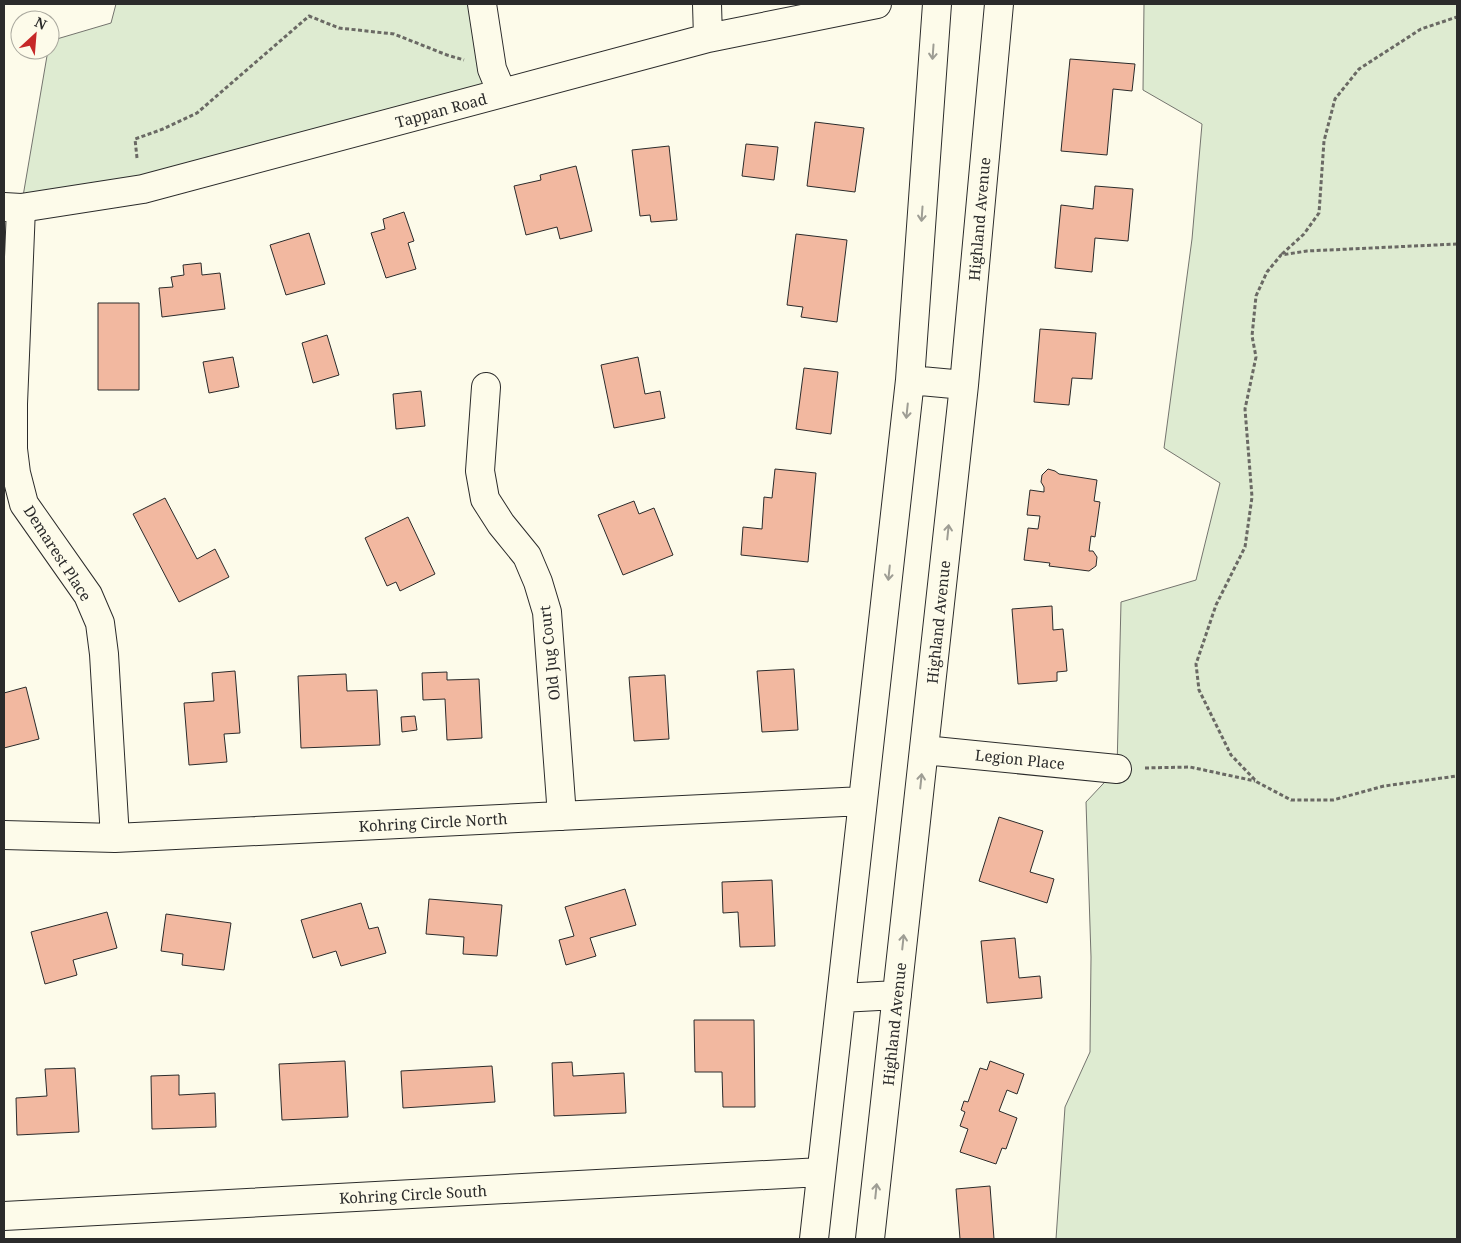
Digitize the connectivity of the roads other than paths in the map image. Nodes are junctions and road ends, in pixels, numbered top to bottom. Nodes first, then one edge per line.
1 (482, 4) edge
2 (707, 4) edge
3 (877, 4) edge
4 (936, 4) edge
5 (999, 4) edge
6 (708, 38) junction
7 (497, 81) junction
8 (12, 207) edge
9 (910, 380) junction
10 (964, 385) junction
11 (486, 387) dead end
12 (8, 449) edge
13 (924, 750) junction
14 (1117, 769) road end
15 (863, 801) junction
16 (562, 816) junction
17 (4, 835) edge
18 (114, 838) junction
19 (897, 995) junction
20 (841, 998) junction
21 (821, 1172) junction
22 (4, 1216) edge
23 (814, 1239) edge
24 (870, 1239) edge

1 - 7 street
2 - 6 street
3 - 6 street, Tappan Road
4 -> 9 street
5 - 10 street, Highland Avenue
6 - 7 street, Tappan Road
7 - 8 street, Tappan Road
8 - 12 street, Demarest Place
9 - 10 street
9 -> 15 street
13 -> 10 street, Highland Avenue
11 - 16 street, Old Jug Court
12 - 18 street, Demarest Place
13 - 14 street, Legion Place
19 -> 13 street, Highland Avenue
15 - 16 street, Kohring Circle North
15 - 20 street
16 - 18 street, Kohring Circle North
17 - 18 street, Kohring Circle North
19 - 20 street
24 -> 19 street, Highland Avenue
20 - 21 street
21 - 22 street, Kohring Circle South
21 - 23 street

